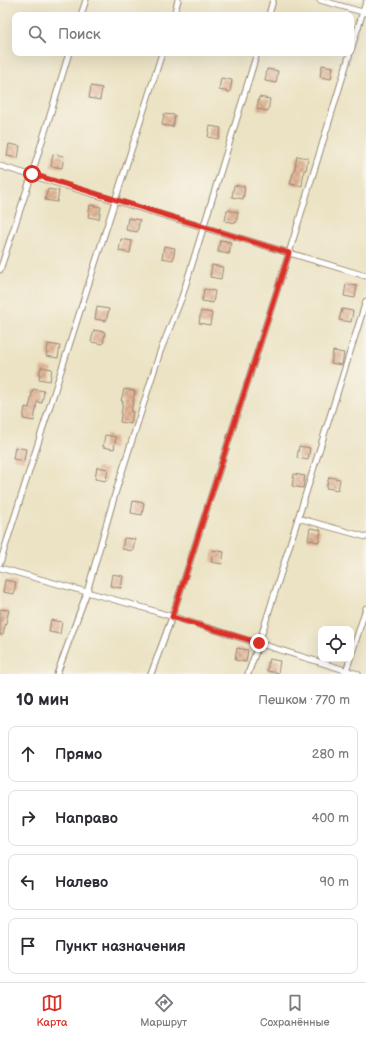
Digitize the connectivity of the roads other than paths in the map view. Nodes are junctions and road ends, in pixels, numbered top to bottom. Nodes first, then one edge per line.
1 (86, 0) edge
2 (178, 0) edge
3 (273, 0) edge
4 (320, 0) edge
5 (366, 2) edge
6 (82, 12) edge
7 (175, 12) edge
8 (270, 12) edge
9 (364, 13) edge
10 (354, 41) edge
11 (68, 56) edge
12 (161, 56) edge
13 (256, 56) edge
14 (349, 56) edge
15 (0, 166) edge
16 (32, 174) junction
17 (116, 200) junction
18 (204, 226) junction
19 (289, 253) junction
20 (0, 270) edge
21 (366, 276) edge
22 (366, 301) edge
23 (298, 518) junction
24 (366, 537) edge
25 (0, 563) edge
26 (0, 568) edge
27 (87, 592) junction
28 (366, 608) edge
29 (172, 617) junction
30 (259, 643) junction
31 (354, 648) edge
32 (350, 662) edge
33 (346, 672) edge
34 (57, 674) edge
35 (151, 674) edge
36 (248, 674) edge
37 (358, 674) edge

1 - 6 street
2 - 7 street
3 - 8 street
4 - 9 street
5 - 9 street
9 - 10 street
11 - 16 street
12 - 17 street
13 - 18 street
14 - 19 street
15 - 16 street
16 - 17 street
16 - 20 street
17 - 18 street
17 - 25 street
18 - 19 street
18 - 27 street
19 - 21 street
19 - 29 street
22 - 23 street
23 - 24 street
23 - 30 street
26 - 27 street
27 - 29 street
27 - 34 street
28 - 31 street
29 - 30 street
29 - 35 street
30 - 33 street
30 - 36 street
32 - 33 street
33 - 37 street

